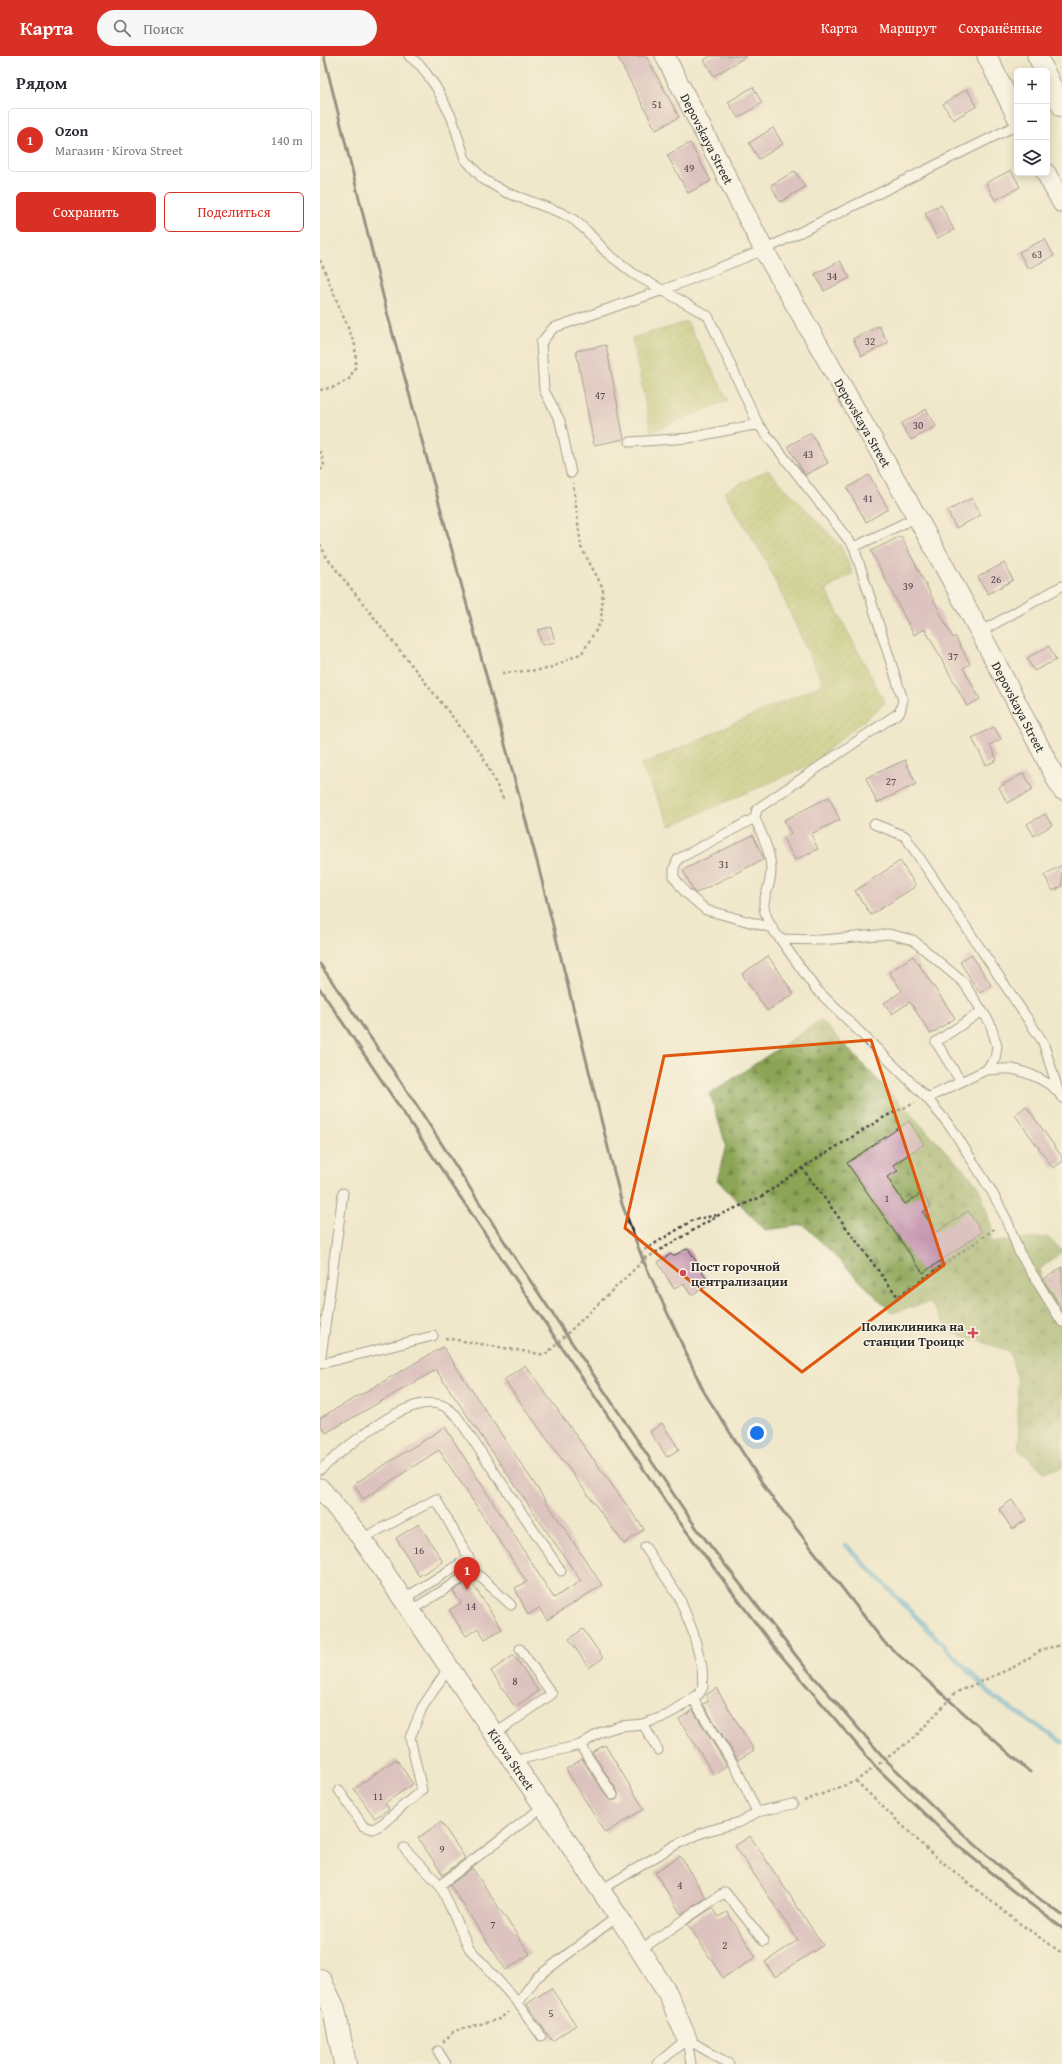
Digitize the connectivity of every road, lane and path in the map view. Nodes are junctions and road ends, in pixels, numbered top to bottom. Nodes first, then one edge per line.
1 (409, 56) edge
2 (664, 56) edge
3 (986, 56) edge
4 (1037, 56) edge
5 (1043, 68) edge
6 (1050, 82) edge
7 (1062, 107) edge
8 (1014, 111) edge
9 (1014, 126) edge
10 (1048, 176) edge
11 (1062, 203) edge
12 (764, 250) junction
13 (320, 260) edge
14 (662, 290) junction
15 (320, 390) edge
16 (758, 424) junction
17 (630, 442) dead end
18 (320, 451) edge
19 (320, 471) edge
20 (571, 473) joint
21 (917, 517) junction
22 (320, 544) edge
23 (854, 547) junction
24 (1062, 586) edge
25 (980, 632) junction
26 (502, 673) dead end
27 (1062, 790) edge
28 (504, 800) dead end
29 (755, 818) junction
30 (874, 824) dead end
31 (772, 928) junction
32 (780, 939) junction
33 (982, 1011) junction
34 (986, 1070) junction
35 (961, 1082) junction
36 (1061, 1096) edge
37 (927, 1098) junction
38 (802, 1168) junction
39 (343, 1194) dead end
40 (719, 1214) junction
41 (1007, 1220) junction
42 (645, 1259) junction
43 (1062, 1322) edge
44 (433, 1336) joint
45 (320, 1364) edge
46 (320, 1470) edge
47 (320, 1488) edge
48 (362, 1539) junction
49 (645, 1547) dead end
50 (561, 1571) dead end
51 (406, 1605) junction
52 (511, 1606) dead end
53 (1062, 1645) edge
54 (520, 1649) dead end
55 (449, 1667) junction
56 (693, 1699) junction
57 (643, 1724) junction
58 (495, 1734) junction
59 (580, 1745) junction
60 (658, 1750) dead end
61 (513, 1761) junction
62 (856, 1781) junction
63 (339, 1790) dead end
64 (613, 1795) dead end
65 (793, 1804) joint
66 (544, 1806) junction
67 (757, 1812) junction
68 (404, 1848) dead end
69 (440, 1885) junction
70 (601, 1890) junction
71 (618, 1916) junction
72 (764, 1941) dead end
73 (640, 1950) junction
74 (1062, 1953) edge
75 (320, 1980) edge
76 (518, 2003) junction
77 (541, 2036) dead end
78 (687, 2039) junction
79 (438, 2051) joint
80 (345, 2064) edge
81 (446, 2064) edge
82 (657, 2064) edge
83 (691, 2064) edge
84 (729, 2064) edge

1 - 14 lane
2 - 12 street, Depovskaya Street
3 - 8 street
4 - 5 street
6 - 7 street
9 - 12 lane
10 - 11 street
12 - 14 lane
12 - 21 street, Depovskaya Street
13 - 15 path
14 - 16 lane
14 - 20 lane
16 - 17 lane
16 - 23 lane
18 - 19 path
20 - 26 path
21 - 23 lane
21 - 25 street, Depovskaya Street
22 - 28 path
23 - 29 lane
24 - 25 lane
25 - 27 street, Depovskaya Street
29 - 31 lane
29 - 31 lane
30 - 36 lane
31 - 32 lane
32 - 33 lane
32 - 37 lane
33 - 34 lane
33 - 35 lane
34 - 35 lane
34 - 36 lane
35 - 37 lane
37 - 38 path
37 - 41 lane
38 - 40 path
38 - 41 path
39 - 45 lane
40 - 42 path
40 - 42 path
41 - 43 lane
42 - 44 path
44 - 45 lane
46 - 50 lane
47 - 48 street, Kirova Street
48 - 51 street, Kirova Street
48 - 51 lane
49 - 56 lane
51 - 52 lane
51 - 55 street, Kirova Street
53 - 62 path
54 - 58 lane
55 - 58 street, Kirova Street
55 - 63 lane
56 - 57 lane
56 - 67 lane
57 - 59 lane
57 - 60 lane
58 - 61 street, Kirova Street
59 - 61 lane
59 - 64 lane
61 - 66 street, Kirova Street
62 - 65 path
62 - 74 path
65 - 67 lane
66 - 69 lane
66 - 70 street, Kirova Street
67 - 70 lane
68 - 69 lane
69 - 76 lane
70 - 71 street, Kirova Street
71 - 73 street, Kirova Street
71 - 76 lane
72 - 73 lane
73 - 78 street, Kirova Street
75 - 80 street
76 - 77 lane
76 - 79 path
78 - 82 lane
78 - 83 lane
78 - 84 lane
79 - 81 lane

